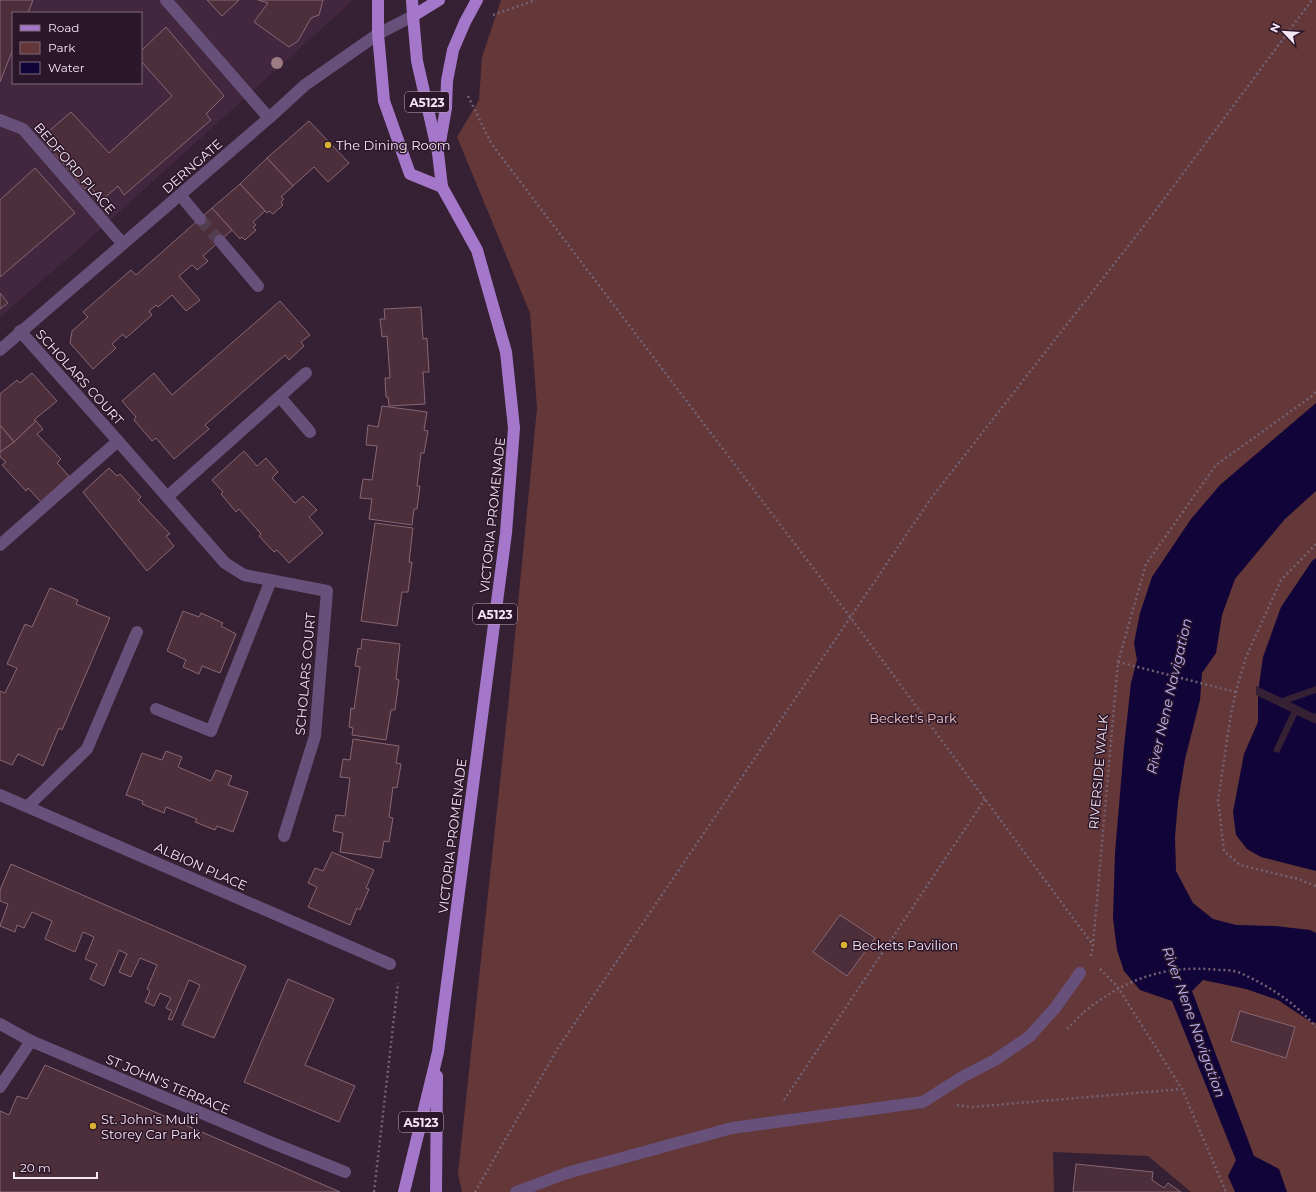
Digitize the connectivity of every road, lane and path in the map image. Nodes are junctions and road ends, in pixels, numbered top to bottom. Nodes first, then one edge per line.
1 (166, 0) edge
2 (378, 0) edge
3 (412, 0) edge
4 (439, 0) edge
5 (477, 0) edge
6 (536, 0) edge
7 (1312, 0) edge
8 (412, 16) junction
9 (490, 17) dead end
10 (378, 34) junction
11 (469, 89) dead end
12 (270, 118) junction
13 (0, 120) edge
14 (438, 153) junction
15 (442, 187) junction
16 (180, 195) junction
17 (200, 219) tunnel mouth
18 (220, 242) tunnel mouth
19 (123, 244) junction
20 (258, 286) dead end
21 (20, 332) junction
22 (0, 350) edge
23 (306, 373) dead end
24 (1316, 391) edge
25 (280, 396) junction
26 (310, 432) dead end
27 (118, 441) junction
28 (167, 497) junction
29 (1316, 544) edge
30 (0, 545) edge
31 (271, 580) junction
32 (851, 618) junction
33 (137, 632) dead end
34 (1118, 662) junction
35 (1236, 692) junction
36 (156, 709) dead end
37 (2, 799) edge
38 (985, 799) junction
39 (28, 806) junction
40 (284, 836) dead end
41 (1316, 886) edge
42 (1093, 945) junction
43 (1090, 958) dead end
44 (1096, 963) dead end
45 (390, 964) joint
46 (1080, 973) dead end
47 (1084, 1012) dead end
48 (0, 1024) edge
49 (1316, 1027) edge
50 (31, 1041) junction
51 (438, 1052) junction
52 (0, 1087) edge
53 (1182, 1089) junction
54 (923, 1102) junction
55 (768, 1124) junction
56 (345, 1172) dead end
57 (374, 1192) edge
58 (404, 1192) edge
59 (436, 1192) edge
60 (475, 1192) edge
61 (516, 1192) edge
62 (1226, 1192) edge

1 - 12 street
2 - 10 main road
3 - 8 main road, A5123
4 - 8 main road
5 - 14 main road
6 - 9 path
7 - 32 path
8 - 10 street, DERNGATE
8 - 14 main road, VICTORIA PROMENADE / A5123
10 - 12 street, DERNGATE
10 - 15 main road
11 - 32 path
12 - 16 street, DERNGATE
13 - 19 street, BEDFORD PLACE
14 - 15 main road, VICTORIA PROMENADE / A5123
15 - 51 main road, VICTORIA PROMENADE / A5123
16 - 17 street
16 - 19 street, DERNGATE
18 - 20 street
19 - 21 street, DERNGATE
21 - 22 street, DERNGATE
21 - 27 street, SCHOLARS COURT
23 - 25 street
24 - 34 path, RIVERSIDE WALK
25 - 26 street
25 - 28 street
27 - 28 street, SCHOLARS COURT
27 - 30 street, SCHOLARS COURT
28 - 31 street, SCHOLARS COURT
29 - 35 path
31 - 36 street
31 - 40 street, SCHOLARS COURT
32 - 38 path
32 - 60 path
33 - 39 street
34 - 35 path
34 - 42 path, RIVERSIDE WALK
35 - 41 path
37 - 39 street, ALBION PLACE
38 - 42 path
38 - 55 path
39 - 45 street, ALBION PLACE
42 - 43 path, RIVERSIDE WALK
44 - 53 path
45 - 57 path
46 - 54 street
47 - 49 path, bridge
48 - 50 street, ST JOHN'S TERRACE
50 - 52 street
50 - 56 street, ST JOHN'S TERRACE
51 - 58 main road, VICTORIA PROMENADE / A5123
51 - 59 main road, VICTORIA PROMENADE / A5123
53 - 54 path
53 - 62 path
54 - 55 street
55 - 61 street

